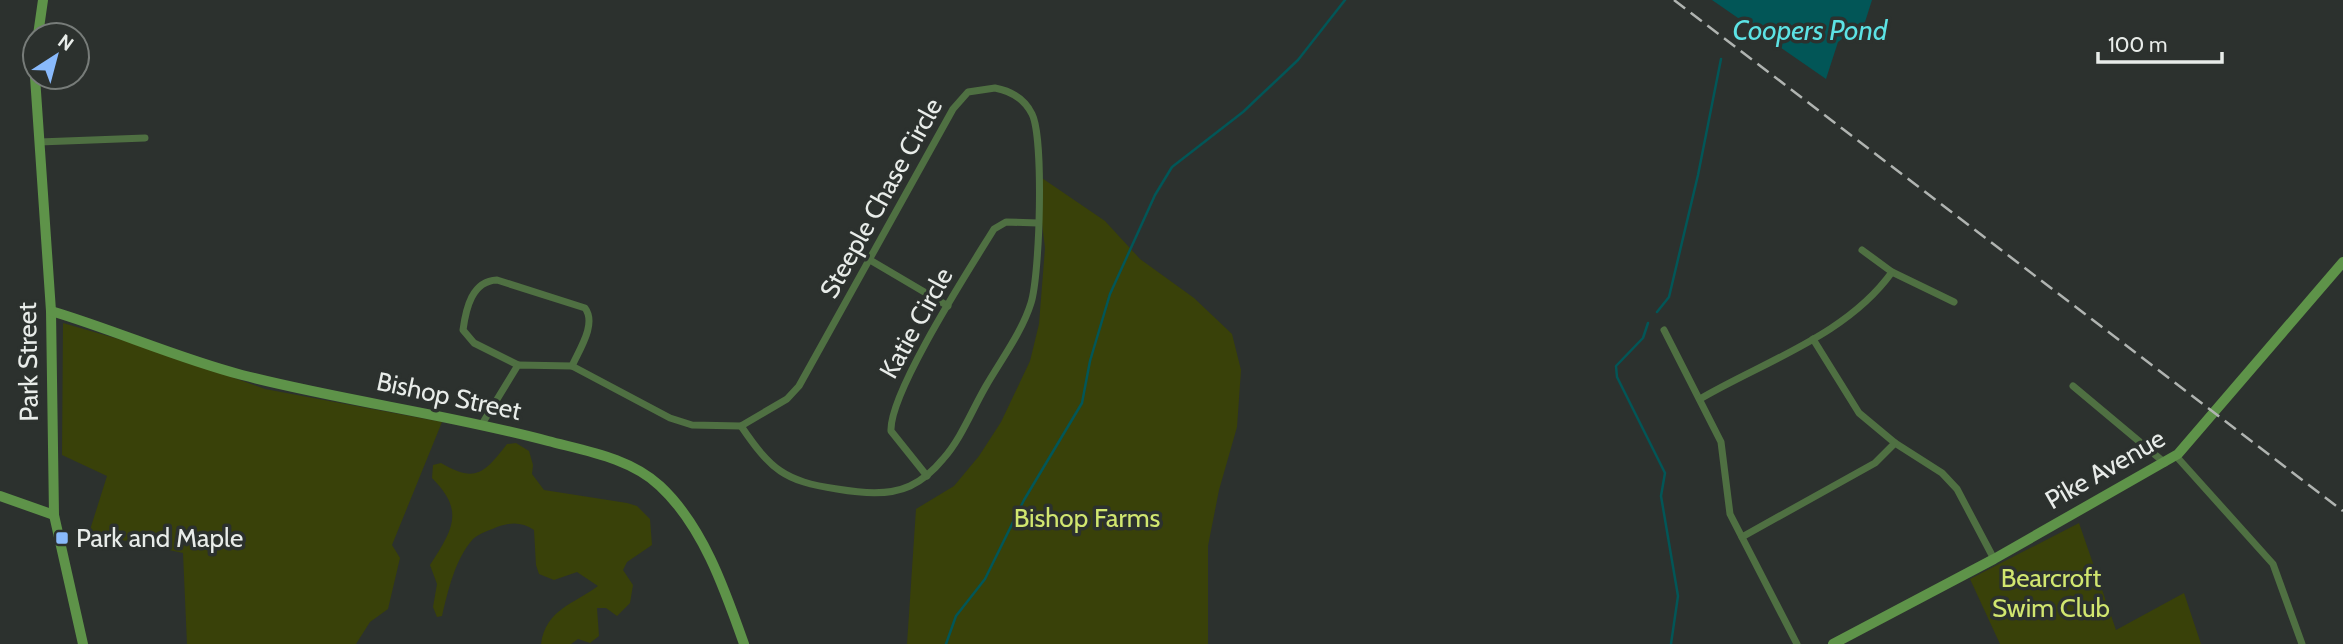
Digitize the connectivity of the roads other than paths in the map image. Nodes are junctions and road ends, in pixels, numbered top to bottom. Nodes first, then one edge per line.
1 (43, 0) edge
2 (40, 21) edge
3 (36, 91) edge
4 (145, 138) dead end
5 (39, 142) junction
6 (1038, 223) junction
7 (1862, 250) dead end
8 (870, 260) junction
9 (2343, 262) edge
10 (1892, 272) junction
11 (1954, 302) dead end
12 (948, 306) junction
13 (51, 311) junction
14 (1664, 330) dead end
15 (1813, 339) junction
16 (518, 365) junction
17 (572, 366) junction
18 (2073, 386) dead end
19 (1700, 399) junction
20 (482, 424) junction
21 (741, 426) junction
22 (1895, 443) junction
23 (2176, 456) junction
24 (2165, 463) junction
25 (927, 476) junction
26 (0, 496) edge
27 (54, 515) junction
28 (1742, 537) junction
29 (1994, 559) junction
30 (83, 644) edge
31 (744, 644) edge
32 (1797, 644) edge
33 (1833, 644) edge
34 (2302, 644) edge

1 - 2 street
3 - 5 street, Park Street
4 - 5 street
5 - 13 street, Park Street
6 - 8 street, Steeple Chase Circle
6 - 12 street, Katie Circle
6 - 25 street, Steeple Chase Circle
7 - 10 street
8 - 12 street
8 - 21 street, Steeple Chase Circle
9 - 23 street, Pike Avenue
10 - 11 street
10 - 15 street
12 - 25 street, Katie Circle
13 - 20 street, Bishop Street
13 - 27 street, Park Street
14 - 19 street
15 - 19 street
15 - 22 street
16 - 17 street
16 - 17 street
16 - 20 street
17 - 21 street
18 - 24 street
19 - 28 street
20 - 31 street, Bishop Street
21 - 25 street, Steeple Chase Circle
22 - 28 street
22 - 29 street
23 - 24 street, Pike Avenue
23 - 34 street
24 - 29 street, Pike Avenue
26 - 27 street
27 - 30 street, Park Street
28 - 32 street
29 - 33 street, Pike Avenue

